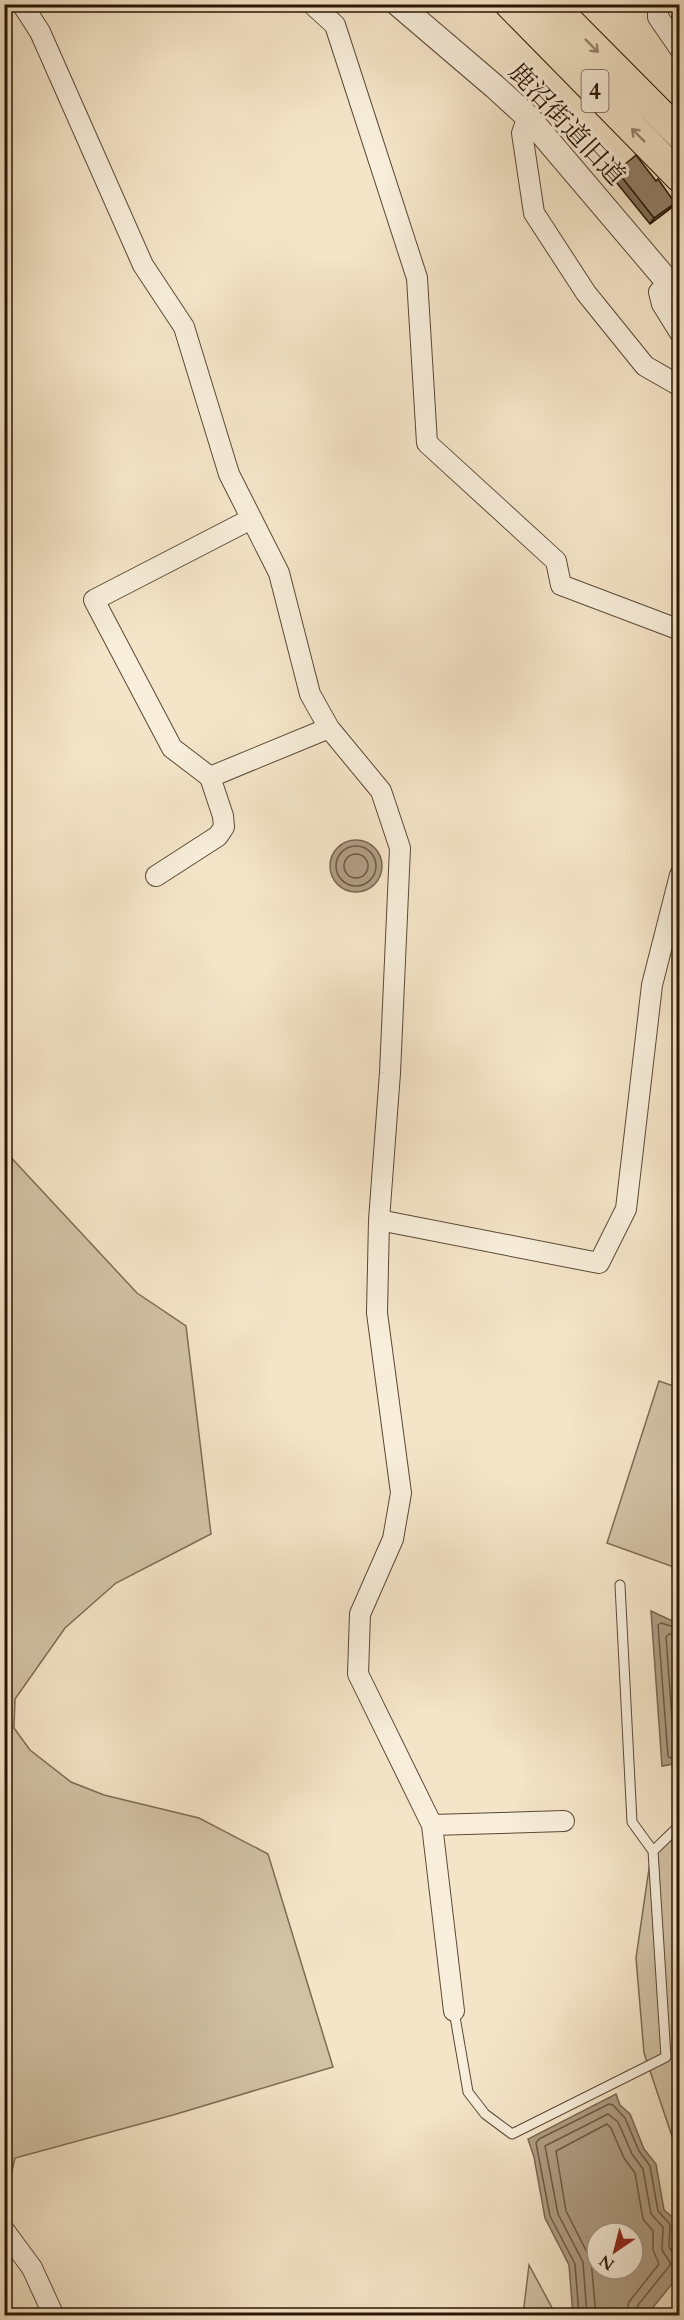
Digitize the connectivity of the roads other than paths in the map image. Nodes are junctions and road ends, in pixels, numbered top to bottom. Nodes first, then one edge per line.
1 (22, 4) edge
2 (312, 4) edge
3 (398, 4) edge
4 (510, 4) edge
5 (551, 4) edge
6 (658, 4) edge
7 (680, 49) edge
8 (528, 117) junction
9 (680, 134) edge
10 (680, 177) edge
11 (674, 290) edge
12 (680, 333) edge
13 (680, 386) edge
14 (251, 519) junction
15 (680, 630) edge
16 (329, 728) junction
17 (210, 777) junction
18 (680, 875) edge
19 (156, 876) dead end
20 (379, 1220) junction
21 (620, 1585) dead end
22 (564, 1821) dead end
23 (680, 1825) edge
24 (432, 1826) junction
25 (653, 1851) junction
26 (454, 2011) joint
27 (4, 2230) edge
28 (54, 2316) edge

1 - 14 street
2 - 15 street
3 - 8 street, 鹿沼街道旧道
10 -> 4 main road, 4
5 -> 9 main road, 4
6 - 7 street
8 - 11 street, 鹿沼街道旧道
8 - 13 street
11 - 12 street
14 - 16 street
14 - 17 street
16 - 17 street
16 - 20 street
17 - 19 street
18 - 20 street
20 - 24 street
21 - 25 lane
22 - 24 street
23 - 25 lane
24 - 26 street
25 - 26 lane
27 - 28 street

